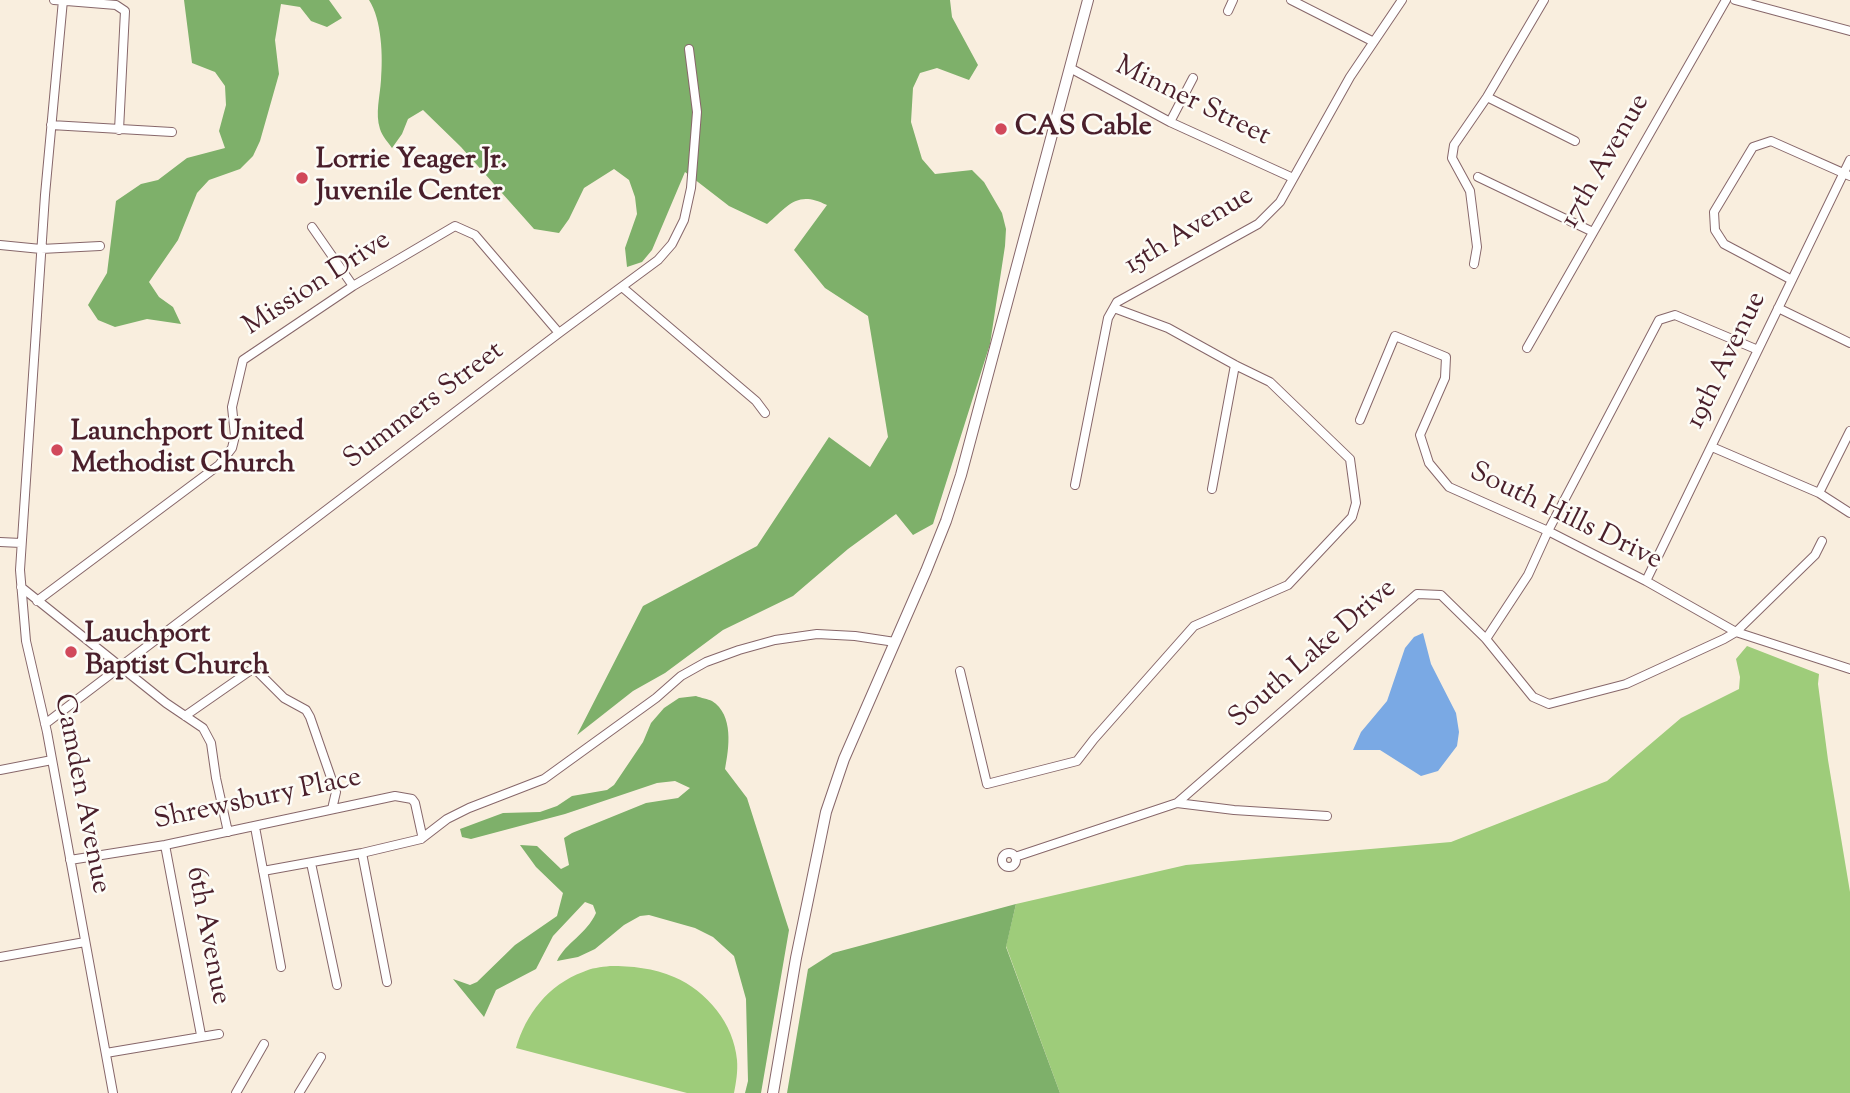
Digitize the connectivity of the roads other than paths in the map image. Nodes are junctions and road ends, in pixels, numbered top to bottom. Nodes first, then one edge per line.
1 (54, 0) edge
2 (63, 0) edge
3 (1088, 0) edge
4 (1233, 0) edge
5 (1291, 0) edge
6 (1402, 0) edge
7 (1544, 0) edge
8 (1726, 0) edge
9 (1735, 0) edge
10 (1228, 11) dead end
11 (1850, 31) edge
12 (1373, 41) junction
13 (690, 49) dead end
14 (1070, 68) junction
15 (1193, 78) dead end
16 (1487, 97) junction
17 (1170, 122) junction
18 (51, 125) junction
19 (119, 130) junction
20 (172, 132) dead end
21 (1576, 141) dead end
22 (1850, 160) edge
23 (1847, 174) edge
24 (1478, 177) dead end
25 (1293, 178) junction
26 (312, 227) dead end
27 (1593, 232) junction
28 (0, 245) edge
29 (100, 246) dead end
30 (41, 249) junction
31 (1474, 264) dead end
32 (1792, 280) junction
33 (353, 286) junction
34 (622, 287) junction
35 (1114, 308) junction
36 (1778, 308) junction
37 (559, 333) junction
38 (1850, 343) edge
39 (1527, 348) dead end
40 (1758, 351) junction
41 (1235, 366) junction
42 (765, 414) dead end
43 (1360, 420) dead end
44 (1850, 431) edge
45 (1712, 447) junction
46 (1075, 485) dead end
47 (1212, 489) dead end
48 (1819, 493) junction
49 (1850, 513) edge
50 (1548, 531) junction
51 (1822, 541) dead end
52 (0, 542) edge
53 (21, 543) junction
54 (1646, 581) junction
55 (21, 587) junction
56 (37, 601) junction
57 (1737, 632) junction
58 (1486, 639) junction
59 (895, 642) junction
60 (121, 666) junction
61 (1850, 668) edge
62 (960, 671) dead end
63 (185, 716) junction
64 (45, 724) junction
65 (52, 760) junction
66 (0, 770) edge
67 (1177, 803) junction
68 (332, 809) junction
69 (1327, 816) dead end
70 (255, 827) junction
71 (228, 832) junction
72 (421, 839) junction
73 (165, 845) junction
74 (362, 853) junction
75 (1015, 858) dead end
76 (71, 860) junction
77 (311, 863) junction
78 (263, 871) junction
79 (85, 942) junction
80 (0, 957) edge
81 (281, 967) dead end
82 (387, 982) dead end
83 (337, 985) dead end
84 (219, 1034) dead end
85 (201, 1035) junction
86 (264, 1044) dead end
87 (106, 1052) junction
88 (321, 1057) dead end
89 (113, 1093) edge
90 (236, 1093) edge
91 (299, 1093) edge
92 (773, 1093) edge

1 - 2 street
2 - 18 street, Camden Avenue
2 - 19 street
3 - 14 main road
4 - 10 street
5 - 12 street
6 - 12 street, 15th Avenue
7 - 16 street
8 - 27 street, 17th Avenue
9 - 11 street
12 - 25 street, 15th Avenue
13 - 34 street, Summers Street
14 - 17 street, Minner Street
14 - 59 main road
15 - 17 street
16 - 21 street
16 - 31 street
17 - 25 street, Minner Street
18 - 19 street
18 - 30 street, Camden Avenue
19 - 20 street
22 - 23 street, 19th Avenue
23 - 32 street, 19th Avenue
23 - 32 street
24 - 27 street
25 - 35 street, 15th Avenue
26 - 33 street
27 - 39 street, 17th Avenue
28 - 30 street
29 - 30 street
30 - 53 street, Camden Avenue
32 - 36 street, 19th Avenue
33 - 37 street, Mission Drive
33 - 56 street, Mission Drive
34 - 37 street, Summers Street
34 - 42 street
35 - 41 street
35 - 46 street, 15th Avenue
36 - 38 street
36 - 40 street, 19th Avenue
37 - 60 street, Summers Street
40 - 45 street, 19th Avenue
40 - 50 street
41 - 47 street
41 - 62 street
43 - 50 street, South Hills Drive
44 - 48 street
45 - 48 street
45 - 54 street, 19th Avenue
48 - 49 street
50 - 54 street, South Hills Drive
50 - 58 street
51 - 57 street, South Lake Drive
52 - 53 street
53 - 55 street, Camden Avenue
54 - 57 street, South Hills Drive
55 - 56 street
55 - 64 street, Camden Avenue
56 - 60 street
57 - 58 street, South Lake Drive
57 - 61 street, South Hills Drive
58 - 67 street, South Lake Drive
59 - 72 street
59 - 92 main road
60 - 63 street
60 - 64 street, Summers Street
63 - 68 street
63 - 71 street
64 - 65 street, Camden Avenue
65 - 66 street
65 - 76 street, Camden Avenue
67 - 69 street
67 - 75 street, South Lake Drive
68 - 70 street, Shrewsbury Place
68 - 72 street, Shrewsbury Place
70 - 71 street, Shrewsbury Place
70 - 78 street
71 - 73 street, Shrewsbury Place
72 - 74 street
73 - 76 street, Shrewsbury Place
73 - 85 street, 6th Avenue
74 - 77 street
74 - 82 street
76 - 79 street, Camden Avenue
77 - 78 street
77 - 83 street
78 - 81 street
79 - 80 street
79 - 87 street, Camden Avenue
84 - 85 street
85 - 87 street
86 - 90 street
87 - 89 street, Camden Avenue
88 - 91 street

